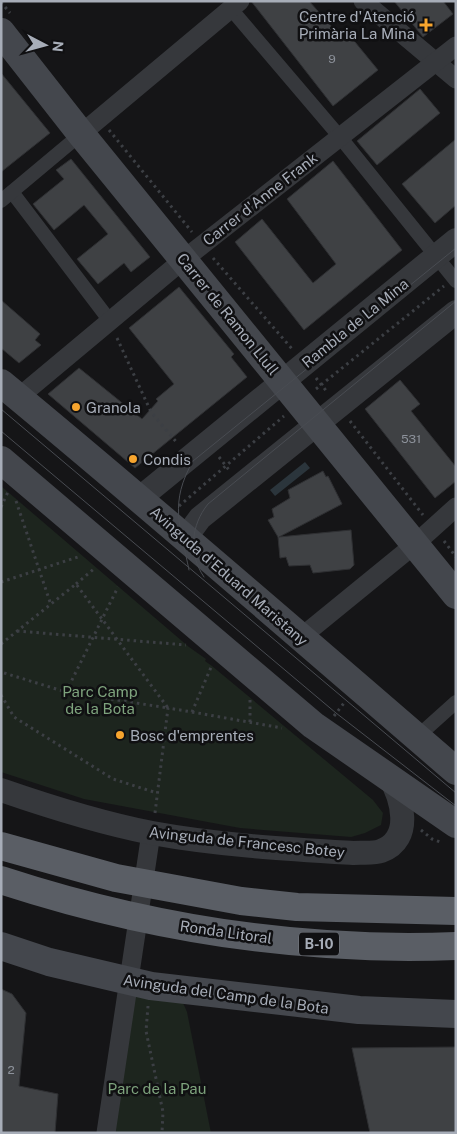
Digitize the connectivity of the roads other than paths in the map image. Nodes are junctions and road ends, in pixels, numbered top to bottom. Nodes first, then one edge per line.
1 (363, 1) edge
2 (236, 5) edge
3 (8, 25) edge
4 (456, 46) edge
5 (436, 62) junction
6 (456, 79) edge
7 (90, 126) junction
8 (340, 137) junction
9 (12, 192) junction
10 (1, 201) edge
11 (456, 240) edge
12 (193, 253) junction
13 (436, 256) junction
14 (456, 282) edge
15 (456, 312) edge
16 (110, 321) junction
17 (284, 382) junction
18 (10, 390) edge
19 (316, 423) junction
20 (1, 460) edge
21 (140, 498) junction
22 (456, 507) edge
23 (423, 536) junction
24 (186, 537) junction
25 (456, 595) edge
26 (300, 638) junction
27 (456, 702) edge
28 (417, 738) junction
29 (456, 771) edge
30 (388, 776) junction
31 (1, 790) edge
32 (456, 824) edge
33 (153, 826) junction
34 (1, 828) edge
35 (1, 846) edge
36 (116, 878) junction
37 (1, 880) edge
38 (456, 911) edge
39 (1, 946) edge
40 (456, 946) edge
41 (127, 982) junction
42 (456, 1014) edge
43 (106, 1133) edge

1 - 5 street
2 - 7 street
2 - 8 street
3 - 7 main road, Carrer de Ramon Llull
4 - 5 street, Carrer d'Anne Frank
5 - 6 street
5 - 8 street, Carrer d'Anne Frank
7 - 9 street
7 - 12 main road, Carrer de Ramon Llull
8 - 12 street, Carrer d'Anne Frank
8 - 13 street
9 - 10 street
9 - 16 street
11 - 13 street, Rambla de La Mina
12 - 16 street, Carrer d'Anne Frank
12 - 17 main road, Carrer de Ramon Llull
13 - 14 street
13 - 17 street, Rambla de La Mina
15 - 19 street
16 - 18 street, Carrer d'Anne Frank
17 - 19 main road, Carrer de Ramon Llull
17 - 21 street, Rambla de La Mina
18 - 21 main road, Avinguda d'Eduard Maristany
19 - 23 main road, Carrer de Ramon Llull
19 - 24 street
20 - 30 main road
21 - 24 main road, Avinguda d'Eduard Maristany
22 - 23 street
23 - 25 main road, Carrer de Ramon Llull
23 - 26 street
24 - 26 main road, Avinguda d'Eduard Maristany
26 - 28 main road, Avinguda d'Eduard Maristany
27 - 28 street
28 - 29 main road, Avinguda d'Eduard Maristany
30 - 32 main road
30 - 33 street, Avinguda de Francesc Botey
31 - 33 street, Avinguda de Francesc Botey
33 - 41 street
34 - 36 highway
35 - 36 highway
36 - 38 highway
37 - 40 highway, Ronda Litoral / B-10
39 - 41 main road, Avinguda del Camp de la Bota
41 - 42 main road, Avinguda del Camp de la Bota
41 - 43 street

